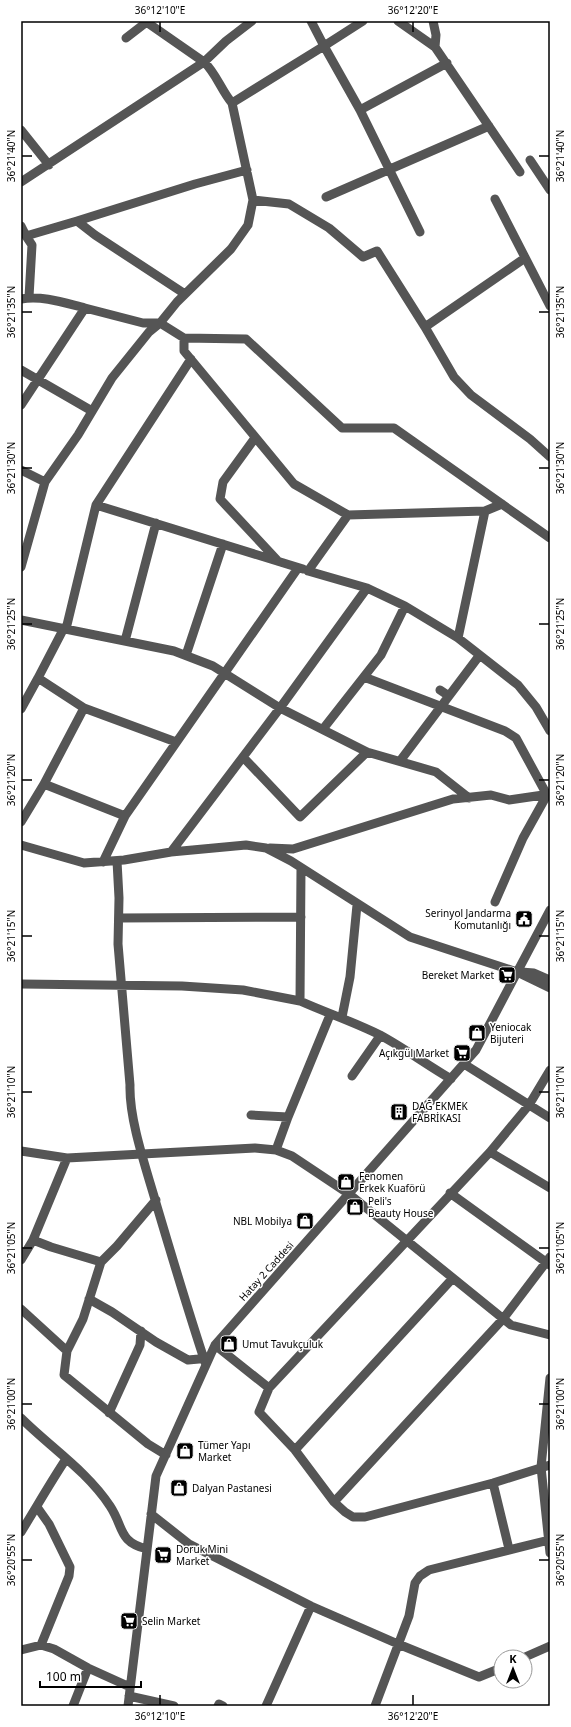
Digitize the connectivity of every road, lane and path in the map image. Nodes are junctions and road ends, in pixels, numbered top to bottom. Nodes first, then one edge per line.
1 (252, 21) edge
2 (311, 21) edge
3 (363, 21) edge
4 (398, 21) edge
5 (433, 21) edge
6 (147, 22) edge
7 (126, 38) dead end
8 (324, 46) junction
9 (435, 46) junction
10 (204, 62) junction
11 (446, 63) junction
12 (232, 103) junction
13 (360, 110) junction
14 (489, 126) junction
15 (21, 130) edge
16 (530, 160) dead end
17 (49, 165) junction
18 (389, 169) junction
19 (247, 170) junction
20 (520, 172) dead end
21 (21, 182) edge
22 (550, 190) edge
23 (326, 197) dead end
24 (495, 199) dead end
25 (253, 200) junction
26 (78, 221) junction
27 (21, 226) edge
28 (420, 232) dead end
29 (26, 236) junction
30 (526, 258) junction
31 (185, 294) junction
32 (548, 295) edge
33 (25, 298) edge
34 (550, 306) edge
35 (85, 308) junction
36 (160, 323) junction
37 (425, 327) junction
38 (184, 338) junction
39 (191, 359) junction
40 (21, 370) edge
41 (38, 379) junction
42 (21, 405) edge
43 (92, 411) junction
44 (255, 438) junction
45 (550, 457) edge
46 (21, 470) edge
47 (45, 482) junction
48 (502, 504) junction
49 (96, 505) junction
50 (485, 511) junction
51 (348, 515) junction
52 (156, 523) junction
53 (550, 538) edge
54 (223, 544) junction
55 (278, 561) junction
56 (22, 562) edge
57 (298, 568) junction
58 (308, 571) junction
59 (367, 588) junction
60 (405, 606) junction
61 (21, 620) edge
62 (65, 628) junction
63 (458, 638) junction
64 (125, 641) junction
65 (186, 655) junction
66 (479, 656) junction
67 (224, 673) junction
68 (364, 677) junction
69 (38, 678) junction
70 (440, 690) dead end
71 (449, 696) junction
72 (441, 707) junction
73 (84, 708) junction
74 (280, 708) junction
75 (21, 709) edge
76 (323, 729) junction
77 (550, 731) edge
78 (176, 742) junction
79 (367, 752) junction
80 (243, 758) junction
81 (400, 761) junction
82 (44, 784) junction
83 (548, 794) edge
84 (469, 798) junction
85 (125, 816) junction
86 (21, 822) edge
87 (21, 845) edge
88 (266, 848) junction
89 (171, 852) junction
90 (117, 861) junction
91 (103, 862) junction
92 (301, 868) junction
93 (495, 902) dead end
94 (357, 905) junction
95 (550, 910) edge
96 (301, 917) junction
97 (118, 918) junction
98 (517, 972) junction
99 (550, 980) edge
100 (21, 984) edge
101 (121, 986) junction
102 (550, 988) edge
103 (300, 1001) junction
104 (330, 1015) junction
105 (342, 1017) junction
106 (380, 1036) junction
107 (464, 1064) junction
108 (550, 1070) edge
109 (352, 1076) dead end
110 (451, 1079) junction
111 (529, 1105) junction
112 (251, 1115) dead end
113 (288, 1117) junction
114 (550, 1118) edge
115 (276, 1150) junction
116 (21, 1151) edge
117 (490, 1152) junction
118 (142, 1155) junction
119 (67, 1158) junction
120 (550, 1188) edge
121 (450, 1193) junction
122 (349, 1194) junction
123 (156, 1200) junction
124 (33, 1240) junction
125 (406, 1240) junction
126 (21, 1260) edge
127 (549, 1261) edge
128 (101, 1262) junction
129 (453, 1278) junction
130 (89, 1299) junction
131 (21, 1309) edge
132 (503, 1319) junction
133 (140, 1331) junction
134 (550, 1336) edge
135 (215, 1345) junction
136 (67, 1351) junction
137 (205, 1361) junction
138 (550, 1378) edge
139 (269, 1388) junction
140 (109, 1413) junction
141 (21, 1418) edge
142 (295, 1450) junction
143 (166, 1455) junction
144 (66, 1459) junction
145 (546, 1466) edge
146 (493, 1483) junction
147 (334, 1502) junction
148 (37, 1507) junction
149 (151, 1514) junction
150 (21, 1532) edge
151 (549, 1540) junction
152 (147, 1549) junction
153 (509, 1549) junction
154 (550, 1553) edge
155 (311, 1606) junction
156 (398, 1644) junction
157 (41, 1645) junction
158 (550, 1646) edge
159 (21, 1650) edge
160 (533, 1653) edge
161 (88, 1668) junction
162 (493, 1671) edge
163 (129, 1697) edge
164 (73, 1706) edge
165 (174, 1706) edge
166 (218, 1706) edge
167 (223, 1706) edge
168 (266, 1706) edge
169 (374, 1706) edge

1 - 10 street
2 - 8 street
3 - 8 street
4 - 9 street
5 - 9 street
6 - 7 street
6 - 10 street
8 - 12 street
8 - 13 street
9 - 11 street
10 - 12 street
10 - 17 street
11 - 13 street
11 - 14 street
12 - 19 street
13 - 18 street
14 - 18 street
14 - 20 street
15 - 17 street
16 - 22 street
17 - 21 street
18 - 23 street
18 - 28 street
19 - 25 street
19 - 26 street
24 - 30 street
25 - 31 street
25 - 37 street
26 - 29 street
26 - 31 street
27 - 29 street
29 - 33 street
30 - 32 street
30 - 37 street
31 - 36 street
32 - 34 street
33 - 35 street
35 - 36 street
35 - 41 street
36 - 38 street
36 - 43 street
37 - 45 street
38 - 39 street
38 - 48 street
39 - 44 street
39 - 49 street
40 - 41 street
41 - 42 street
41 - 43 street
43 - 47 street
44 - 51 street
44 - 55 street
46 - 47 street
47 - 56 street
48 - 50 street
48 - 53 street
49 - 52 street
49 - 62 street
50 - 51 street
50 - 63 street
51 - 58 street
52 - 54 street
52 - 64 street
54 - 55 street
54 - 65 street
55 - 57 street
57 - 58 street
57 - 67 street
58 - 59 street
59 - 60 street
59 - 74 street
60 - 63 street
60 - 68 street
61 - 62 street
62 - 64 street
62 - 69 street
63 - 66 street
64 - 65 street
65 - 67 street
66 - 71 street
66 - 77 street
67 - 74 street
67 - 78 street
68 - 72 street
68 - 76 street
69 - 73 street
69 - 75 street
70 - 71 street
71 - 72 street
72 - 81 street
72 - 83 street
73 - 78 street
73 - 82 street
74 - 76 street
74 - 80 street
76 - 79 street
78 - 85 street
79 - 80 street
79 - 81 street
80 - 89 street
81 - 84 street
82 - 85 street
82 - 86 street
83 - 84 street
83 - 93 street
84 - 88 street
85 - 91 street
87 - 91 street
88 - 89 street
88 - 92 street
89 - 90 street
90 - 91 street
90 - 97 street
92 - 94 street
92 - 96 street
94 - 98 street
94 - 105 street
95 - 98 street, Hatay 2 Caddesi
96 - 97 street
96 - 103 street
97 - 101 street
98 - 99 street
98 - 102 street
98 - 107 street, Hatay 2 Caddesi
100 - 101 street
101 - 103 street
101 - 118 street
103 - 104 street
104 - 105 street
104 - 113 street
105 - 106 street
106 - 109 street
106 - 110 street
107 - 110 street, Hatay 2 Caddesi
107 - 111 street
108 - 111 street
110 - 122 street, Hatay 2 Caddesi
111 - 114 street
111 - 117 street
112 - 113 street
113 - 115 street
115 - 118 street
115 - 122 street
116 - 119 street
117 - 120 street
117 - 121 street
118 - 119 street
118 - 123 street
119 - 124 street
121 - 125 street
121 - 127 street
122 - 125 street
122 - 135 street, Hatay 2 Caddesi
123 - 128 street
123 - 137 street
124 - 126 street
124 - 128 street
125 - 129 street
125 - 139 street
127 - 132 street
128 - 130 street
129 - 132 street
129 - 142 street
130 - 133 street
130 - 136 street
131 - 136 street
132 - 134 street
132 - 147 street
133 - 137 street
133 - 140 street
135 - 137 street, Hatay 2 Caddesi
135 - 139 street
136 - 140 street
137 - 143 street, Hatay 2 Caddesi
138 - 145 street
139 - 142 street
140 - 143 street
141 - 144 street
142 - 147 street
143 - 149 street, Hatay 2 Caddesi
144 - 148 street
144 - 152 street
145 - 146 street
145 - 151 street
146 - 147 street
146 - 153 street
148 - 150 street
148 - 157 street
149 - 152 street, Hatay 2 Caddesi
149 - 155 street
151 - 153 street
151 - 154 street
152 - 163 street, Hatay 2 Caddesi
153 - 156 street
155 - 156 street
155 - 168 street
156 - 162 street
156 - 169 street
157 - 159 street
157 - 161 street
158 - 160 street
161 - 163 street
161 - 164 street
163 - 165 street
166 - 167 street

